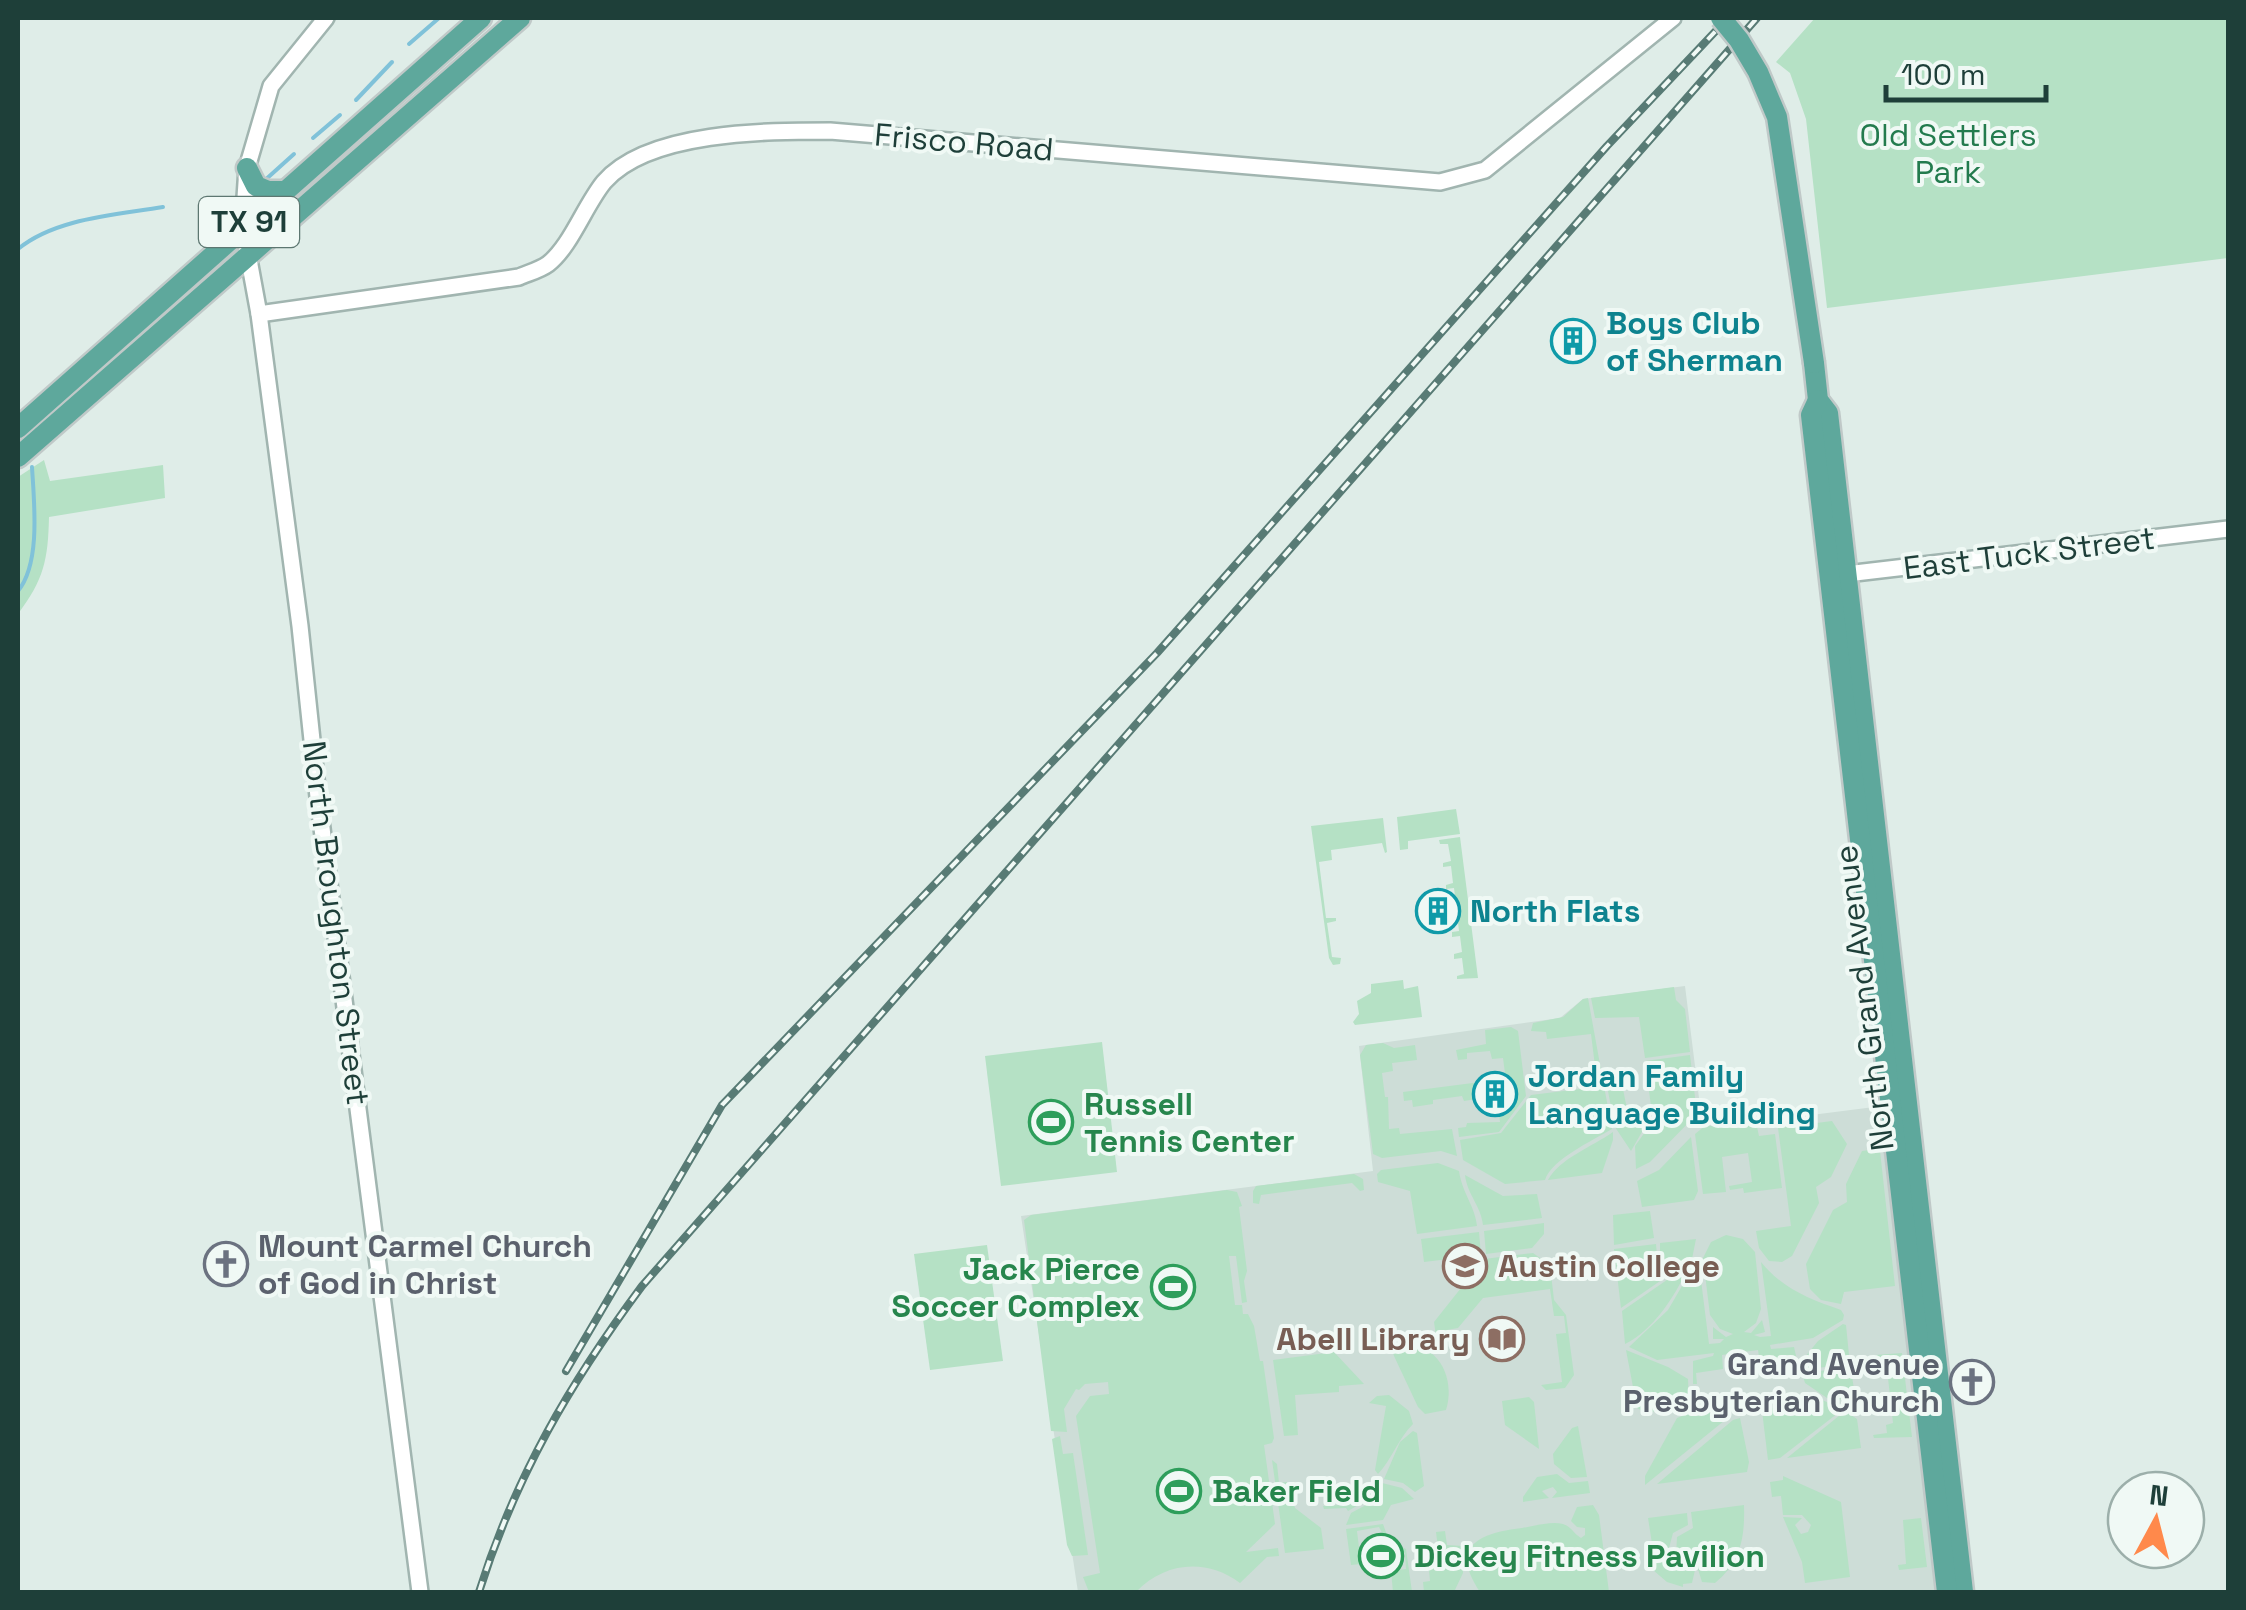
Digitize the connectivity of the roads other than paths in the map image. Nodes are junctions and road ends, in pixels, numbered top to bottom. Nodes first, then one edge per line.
1 (326, 18) edge
2 (481, 18) edge
3 (520, 18) edge
4 (1673, 18) edge
5 (1720, 18) edge
6 (247, 168) junction
7 (284, 191) junction
8 (243, 227) junction
9 (250, 255) junction
10 (259, 314) junction
11 (18, 428) edge
12 (18, 457) edge
13 (2228, 529) edge
14 (1837, 575) junction
15 (420, 1592) edge
16 (1947, 1592) edge
17 (1964, 1592) edge

1 - 6 street, North Broughton Street
2 - 7 main road, TX 91
3 - 9 main road, TX 91
4 - 10 street, Frisco Road
5 - 14 main road, North Grand Avenue, bridge
6 - 7 main road
6 - 8 street, North Broughton Street
7 - 8 main road, TX 91
8 - 9 street, North Broughton Street
8 - 11 main road, TX 91
9 - 10 street, North Broughton Street
9 - 12 main road, TX 91
10 - 15 street, North Broughton Street
13 - 14 street, East Tuck Street
14 - 16 main road, North Grand Avenue
14 - 17 main road, North Grand Avenue

